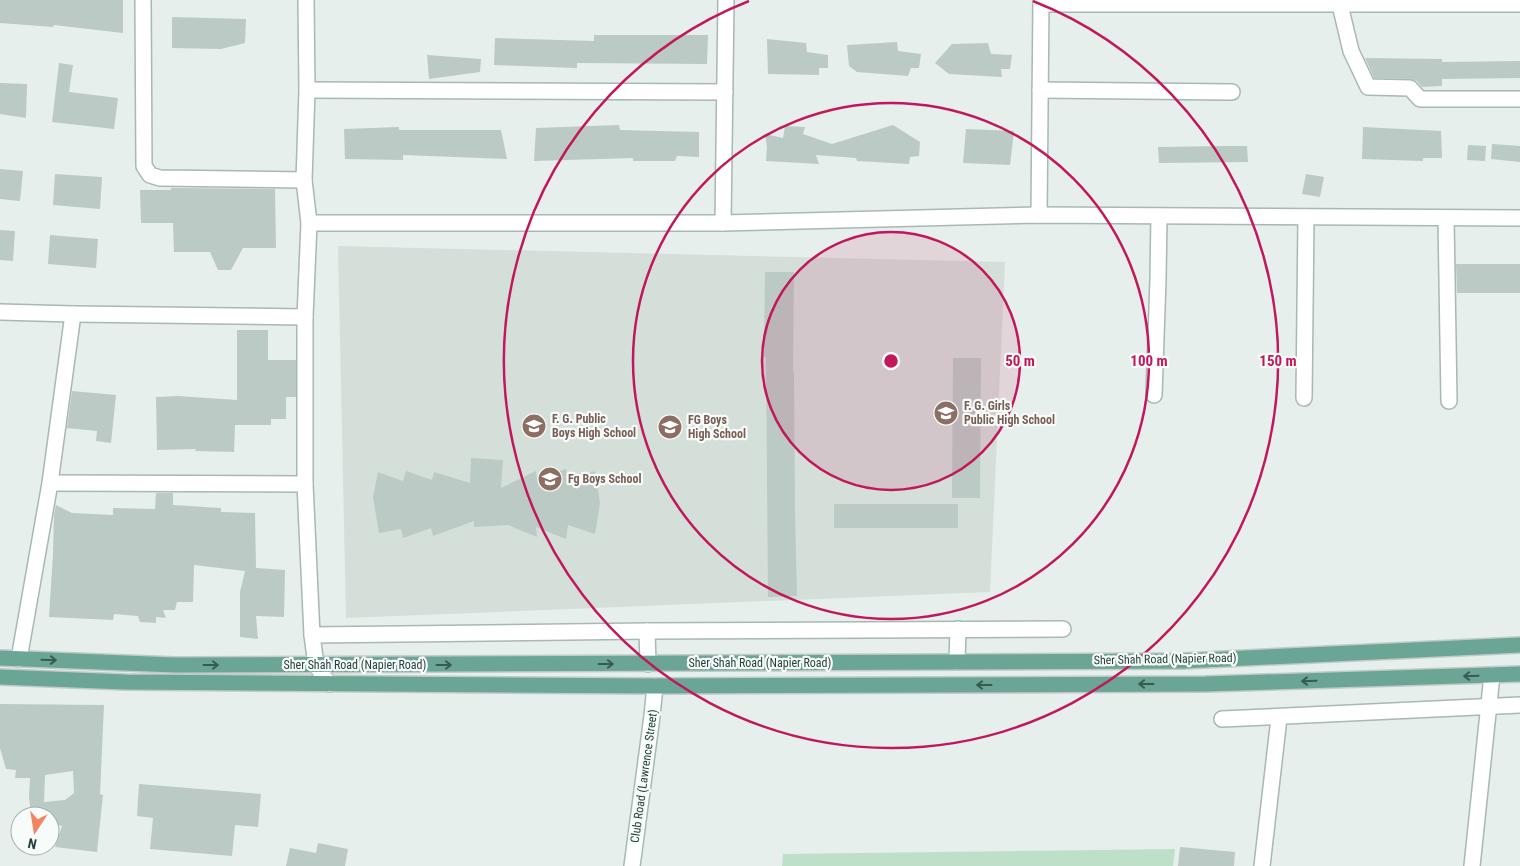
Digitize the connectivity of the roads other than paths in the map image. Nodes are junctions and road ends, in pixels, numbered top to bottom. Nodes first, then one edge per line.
1 (143, 0) edge
2 (306, 0) edge
3 (726, 0) edge
4 (1041, 2) edge
5 (1340, 4) junction
6 (1520, 4) edge
7 (307, 90) junction
8 (1040, 90) junction
9 (725, 92) junction
10 (1232, 92) dead end
11 (1520, 100) edge
12 (304, 180) junction
13 (1039, 215) junction
14 (1159, 216) junction
15 (1306, 217) junction
16 (1446, 218) junction
17 (1520, 218) edge
18 (309, 223) junction
19 (723, 224) junction
20 (0, 312) edge
21 (74, 314) junction
22 (305, 317) junction
23 (1154, 395) dead end
24 (1304, 398) dead end
25 (1449, 401) dead end
26 (50, 482) junction
27 (306, 484) junction
28 (1063, 629) dead end
29 (958, 630) junction
30 (647, 631) junction
31 (312, 635) junction
32 (1520, 645) edge
33 (0, 658) edge
34 (19, 659) junction
35 (957, 662) junction
36 (648, 664) junction
37 (316, 665) junction
38 (1520, 674) edge
39 (1492, 675) junction
40 (0, 678) edge
41 (329, 684) junction
42 (655, 686) junction
43 (1520, 705) edge
44 (1488, 706) junction
45 (1279, 718) junction
46 (1222, 720) dead end
47 (632, 866) edge
48 (1262, 866) edge
49 (1472, 866) edge

1 - 12 street
2 - 7 street
3 - 9 street
4 - 5 street
4 - 8 street
5 - 6 street
5 - 11 street
7 - 9 street
7 - 12 street
8 - 10 street
8 - 13 street
9 - 19 street
12 - 18 street
13 - 14 street
13 - 19 street
14 - 15 street
14 - 23 street
15 - 16 street
15 - 24 street
16 - 17 street
16 - 25 street
18 - 19 street
18 - 22 street
20 - 21 street
21 - 22 street
21 - 26 street
22 - 27 street
26 - 27 street
26 - 34 street
27 - 31 street
28 - 29 street
29 - 30 street
29 - 35 street
30 - 31 street
30 - 36 street
31 - 37 street
32 - 35 main road, Sher Shah Road (Napier Road)
33 - 34 main road, Sher Shah Road (Napier Road)
34 -> 37 main road, Sher Shah Road (Napier Road)
35 - 36 main road, Sher Shah Road (Napier Road)
37 -> 36 main road, Sher Shah Road (Napier Road)
37 - 41 street
38 - 39 main road, Sher Shah Road (Napier Road)
39 -> 42 main road, Sher Shah Road (Napier Road)
39 - 44 street
40 - 41 main road, Sher Shah Road (Napier Road)
41 - 42 main road, Sher Shah Road (Napier Road)
42 - 47 street, Club Road (Lawrence Street)
43 - 44 street
44 - 45 street
44 - 49 street
45 - 46 street
45 - 48 street

